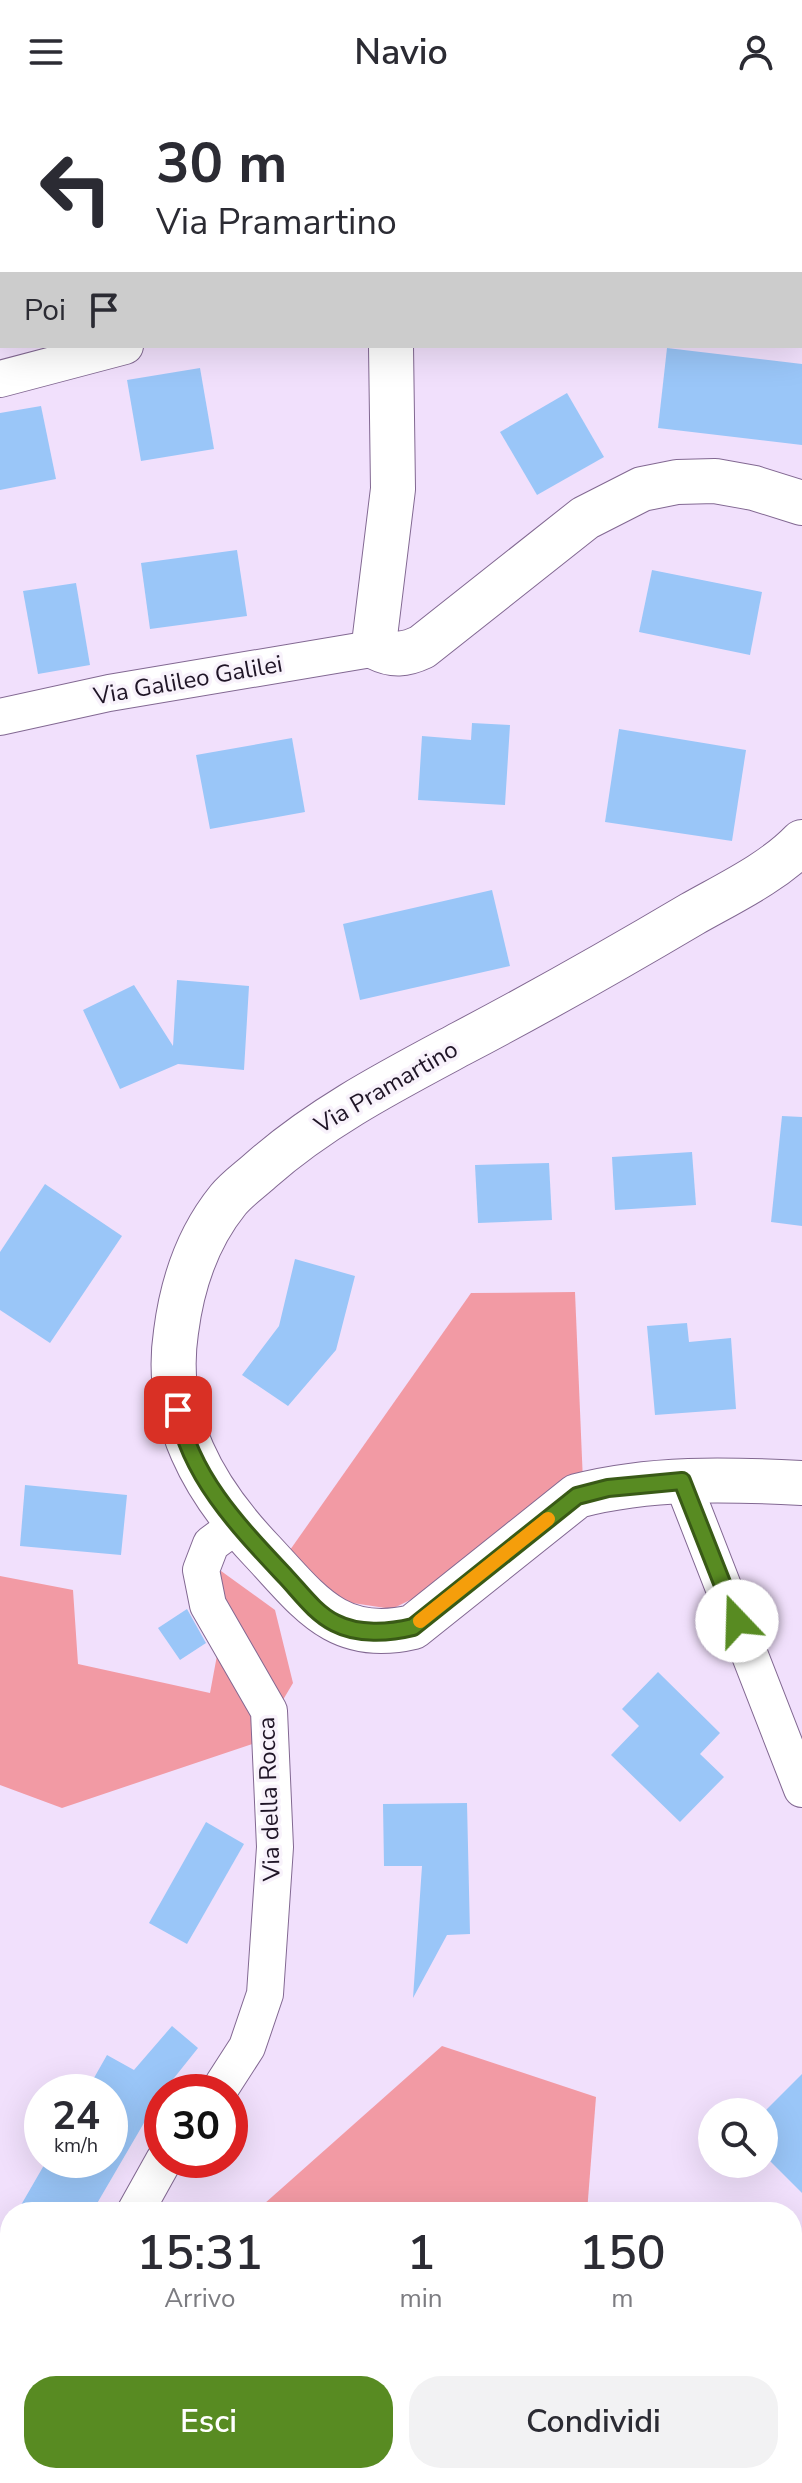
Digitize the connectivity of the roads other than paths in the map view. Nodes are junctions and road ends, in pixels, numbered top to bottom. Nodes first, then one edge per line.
1 (117, 348) edge
2 (391, 348) edge
3 (0, 379) edge
4 (802, 503) edge
5 (377, 648) junction
6 (0, 717) edge
7 (802, 842) edge
8 (682, 1481) junction
9 (802, 1483) edge
10 (237, 1525) junction
11 (802, 1789) edge
12 (230, 2074) edge
13 (154, 2178) edge
14 (141, 2202) edge

1 - 3 street
2 - 5 street
4 - 5 street
5 - 6 street, Via Galileo Galilei
7 - 10 street, Via Pramartino
8 - 9 street, Via Pramartino
8 - 10 street, Via Pramartino
8 - 11 street
10 - 12 street, Via della Rocca
13 - 14 street

